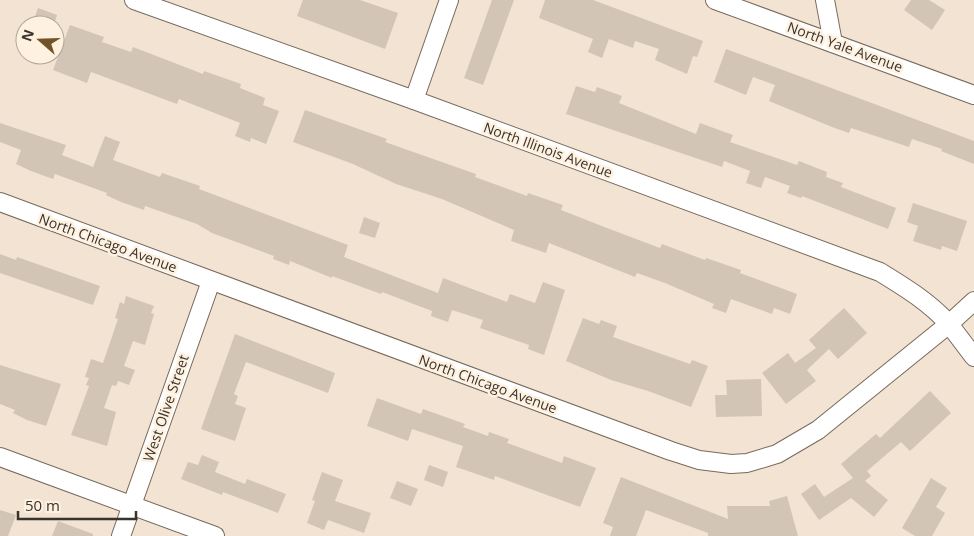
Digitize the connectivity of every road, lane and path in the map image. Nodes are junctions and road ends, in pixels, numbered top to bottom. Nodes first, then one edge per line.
1 (134, 0) edge
2 (449, 0) edge
3 (715, 0) edge
4 (825, 0) edge
5 (833, 43) junction
6 (974, 95) edge
7 (414, 100) junction
8 (0, 202) edge
9 (211, 281) junction
10 (974, 300) edge
11 (949, 324) junction
12 (974, 357) edge
13 (0, 457) edge
14 (132, 505) junction
15 (121, 536) edge
16 (215, 536) edge

1 - 7 street, North Illinois Avenue
2 - 7 street
3 - 5 street, North Yale Avenue
4 - 5 street
5 - 6 street, North Yale Avenue
7 - 11 street, North Illinois Avenue
8 - 9 street, North Chicago Avenue
9 - 11 street, North Chicago Avenue
9 - 14 street, West Olive Street
10 - 11 street, North Chicago Avenue
11 - 12 street, North Illinois Avenue
13 - 14 street
14 - 15 street, West Olive Street
14 - 16 street

